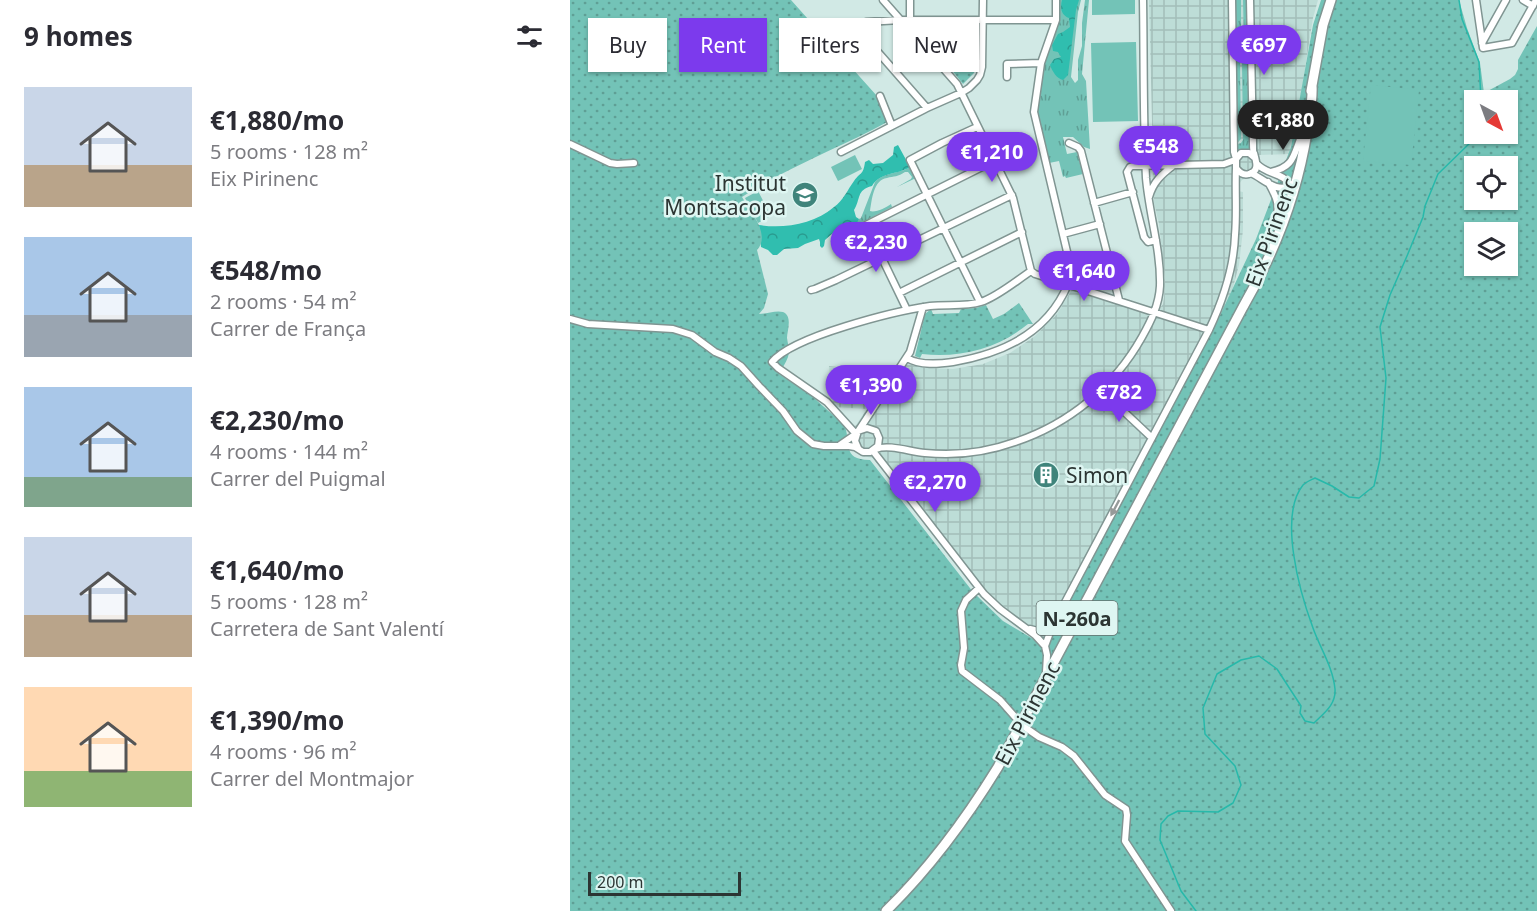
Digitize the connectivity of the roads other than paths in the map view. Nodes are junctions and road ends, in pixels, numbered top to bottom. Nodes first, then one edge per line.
1 (883, 0) edge
2 (910, 0) edge
3 (983, 0) edge
4 (1056, 0) edge
5 (1143, 0) edge
6 (1232, 0) edge
7 (1250, 0) edge
8 (1331, 0) edge
9 (1476, 0) edge
10 (1506, 0) edge
11 (1523, 0) edge
12 (1535, 3) edge
13 (899, 18) edge
14 (910, 18) edge
15 (893, 20) edge
16 (1056, 20) junction
17 (979, 21) edge
18 (983, 21) junction
19 (1483, 46) junction
20 (979, 63) edge
21 (982, 63) junction
22 (1041, 63) junction
23 (893, 69) edge
24 (895, 72) edge
25 (947, 72) edge
26 (1007, 76) dead end
27 (1312, 86) junction
28 (961, 93) junction
29 (880, 96) dead end
30 (927, 108) junction
31 (1308, 124) junction
32 (892, 126) junction
33 (977, 128) junction
34 (1301, 137) junction
35 (1069, 143) dead end
36 (570, 144) edge
37 (841, 152) dead end
38 (994, 161) junction
39 (1256, 161) junction
40 (634, 163) dead end
41 (1236, 164) junction
42 (1146, 165) junction
43 (1174, 165) junction
44 (1271, 172) junction
45 (1249, 174) junction
46 (1268, 182) junction
47 (1291, 185) junction
48 (1235, 187) junction
49 (1133, 192) junction
50 (927, 194) junction
51 (1012, 195) junction
52 (1094, 202) junction
53 (1149, 202) junction
54 (1100, 224) junction
55 (1276, 226) junction
56 (944, 228) junction
57 (1022, 232) junction
58 (1063, 234) junction
59 (1156, 240) junction
60 (1274, 248) junction
61 (882, 258) junction
62 (961, 263) junction
63 (1031, 271) junction
64 (1071, 285) junction
65 (811, 290) dead end
66 (899, 293) junction
67 (1119, 300) junction
68 (980, 302) junction
69 (923, 307) junction
70 (1243, 307) junction
71 (907, 310) junction
72 (1155, 312) junction
73 (570, 319) edge
74 (1209, 330) junction
75 (907, 358) junction
76 (1101, 390) junction
77 (872, 411) junction
78 (874, 429) junction
79 (857, 433) junction
80 (879, 438) junction
81 (1152, 438) junction
82 (840, 445) junction
83 (858, 448) junction
84 (895, 449) junction
85 (874, 450) junction
86 (979, 588) junction
87 (1059, 615) junction
88 (1024, 627) junction
89 (1045, 646) junction
90 (1042, 685) junction
91 (1015, 717) dead end
92 (1026, 728) dead end
93 (886, 911) edge
94 (1171, 911) edge

1 - 13 street
2 - 14 street
3 - 18 street
4 - 16 street
5 - 42 street
6 - 41 street
7 - 39 street
8 - 27 main road, Eix Pirinenc / N-260a
9 - 19 street
10 - 19 street
11 - 12 street
12 - 19 street
15 - 23 street
16 - 18 street
16 - 22 street
17 - 18 street
18 - 21 street
20 - 21 street
21 - 28 street
22 - 26 street
22 - 58 street
24 - 30 street
25 - 28 street
27 - 31 main road, Eix Pirinenc / N-260a
27 - 34 main road, Eix Pirinenc / N-260a
28 - 30 street
28 - 33 street
29 - 32 street
30 - 32 street
31 - 47 street
31 - 60 main road, Eix Pirinenc / N-260a
32 - 37 street
33 - 38 street
33 - 50 street
34 - 44 street
34 - 47 main road, Eix Pirinenc / N-260a
35 - 52 street
36 - 40 street
38 - 50 street
38 - 51 street
39 - 41 street
39 - 44 street
39 - 45 street
41 - 43 street
41 - 45 street
41 - 48 street
42 - 43 street
42 - 49 street
42 - 53 street
43 - 53 street
44 - 47 street
45 - 46 street
45 - 48 street
46 - 47 street
46 - 55 street
47 - 55 main road, Eix Pirinenc / N-260a
47 - 60 street
48 - 74 street
49 - 52 street
49 - 59 street
50 - 56 street
50 - 61 street
51 - 56 street
51 - 57 street
52 - 54 street
53 - 59 street
54 - 58 street
54 - 67 street
55 - 70 main road, Eix Pirinenc / N-260a
56 - 61 street
56 - 62 street
57 - 62 street
57 - 63 street
58 - 64 street
59 - 72 street
60 - 70 main road, Eix Pirinenc / N-260a
61 - 65 street
61 - 66 street
62 - 66 street
62 - 68 street
63 - 64 street
63 - 68 street
64 - 67 street
64 - 75 street
66 - 71 street
67 - 72 street
68 - 69 street
69 - 71 street
69 - 75 street
70 - 90 main road, Eix Pirinenc / N-260a
71 - 79 street
72 - 74 street
72 - 76 street
73 - 82 street
74 - 81 street
75 - 77 street
76 - 81 street
76 - 84 street
77 - 78 street
77 - 79 street
78 - 79 street
78 - 80 street
79 - 82 street
79 - 83 street
80 - 84 street
80 - 85 street
81 -> 87 street
82 - 83 street
83 - 85 street
84 - 85 street
85 - 86 street
86 - 88 street
86 - 91 street
87 - 88 street
87 - 89 street
88 - 89 street
89 - 90 street
90 - 93 main road, Eix Pirinenc / N-260a
92 - 94 street

